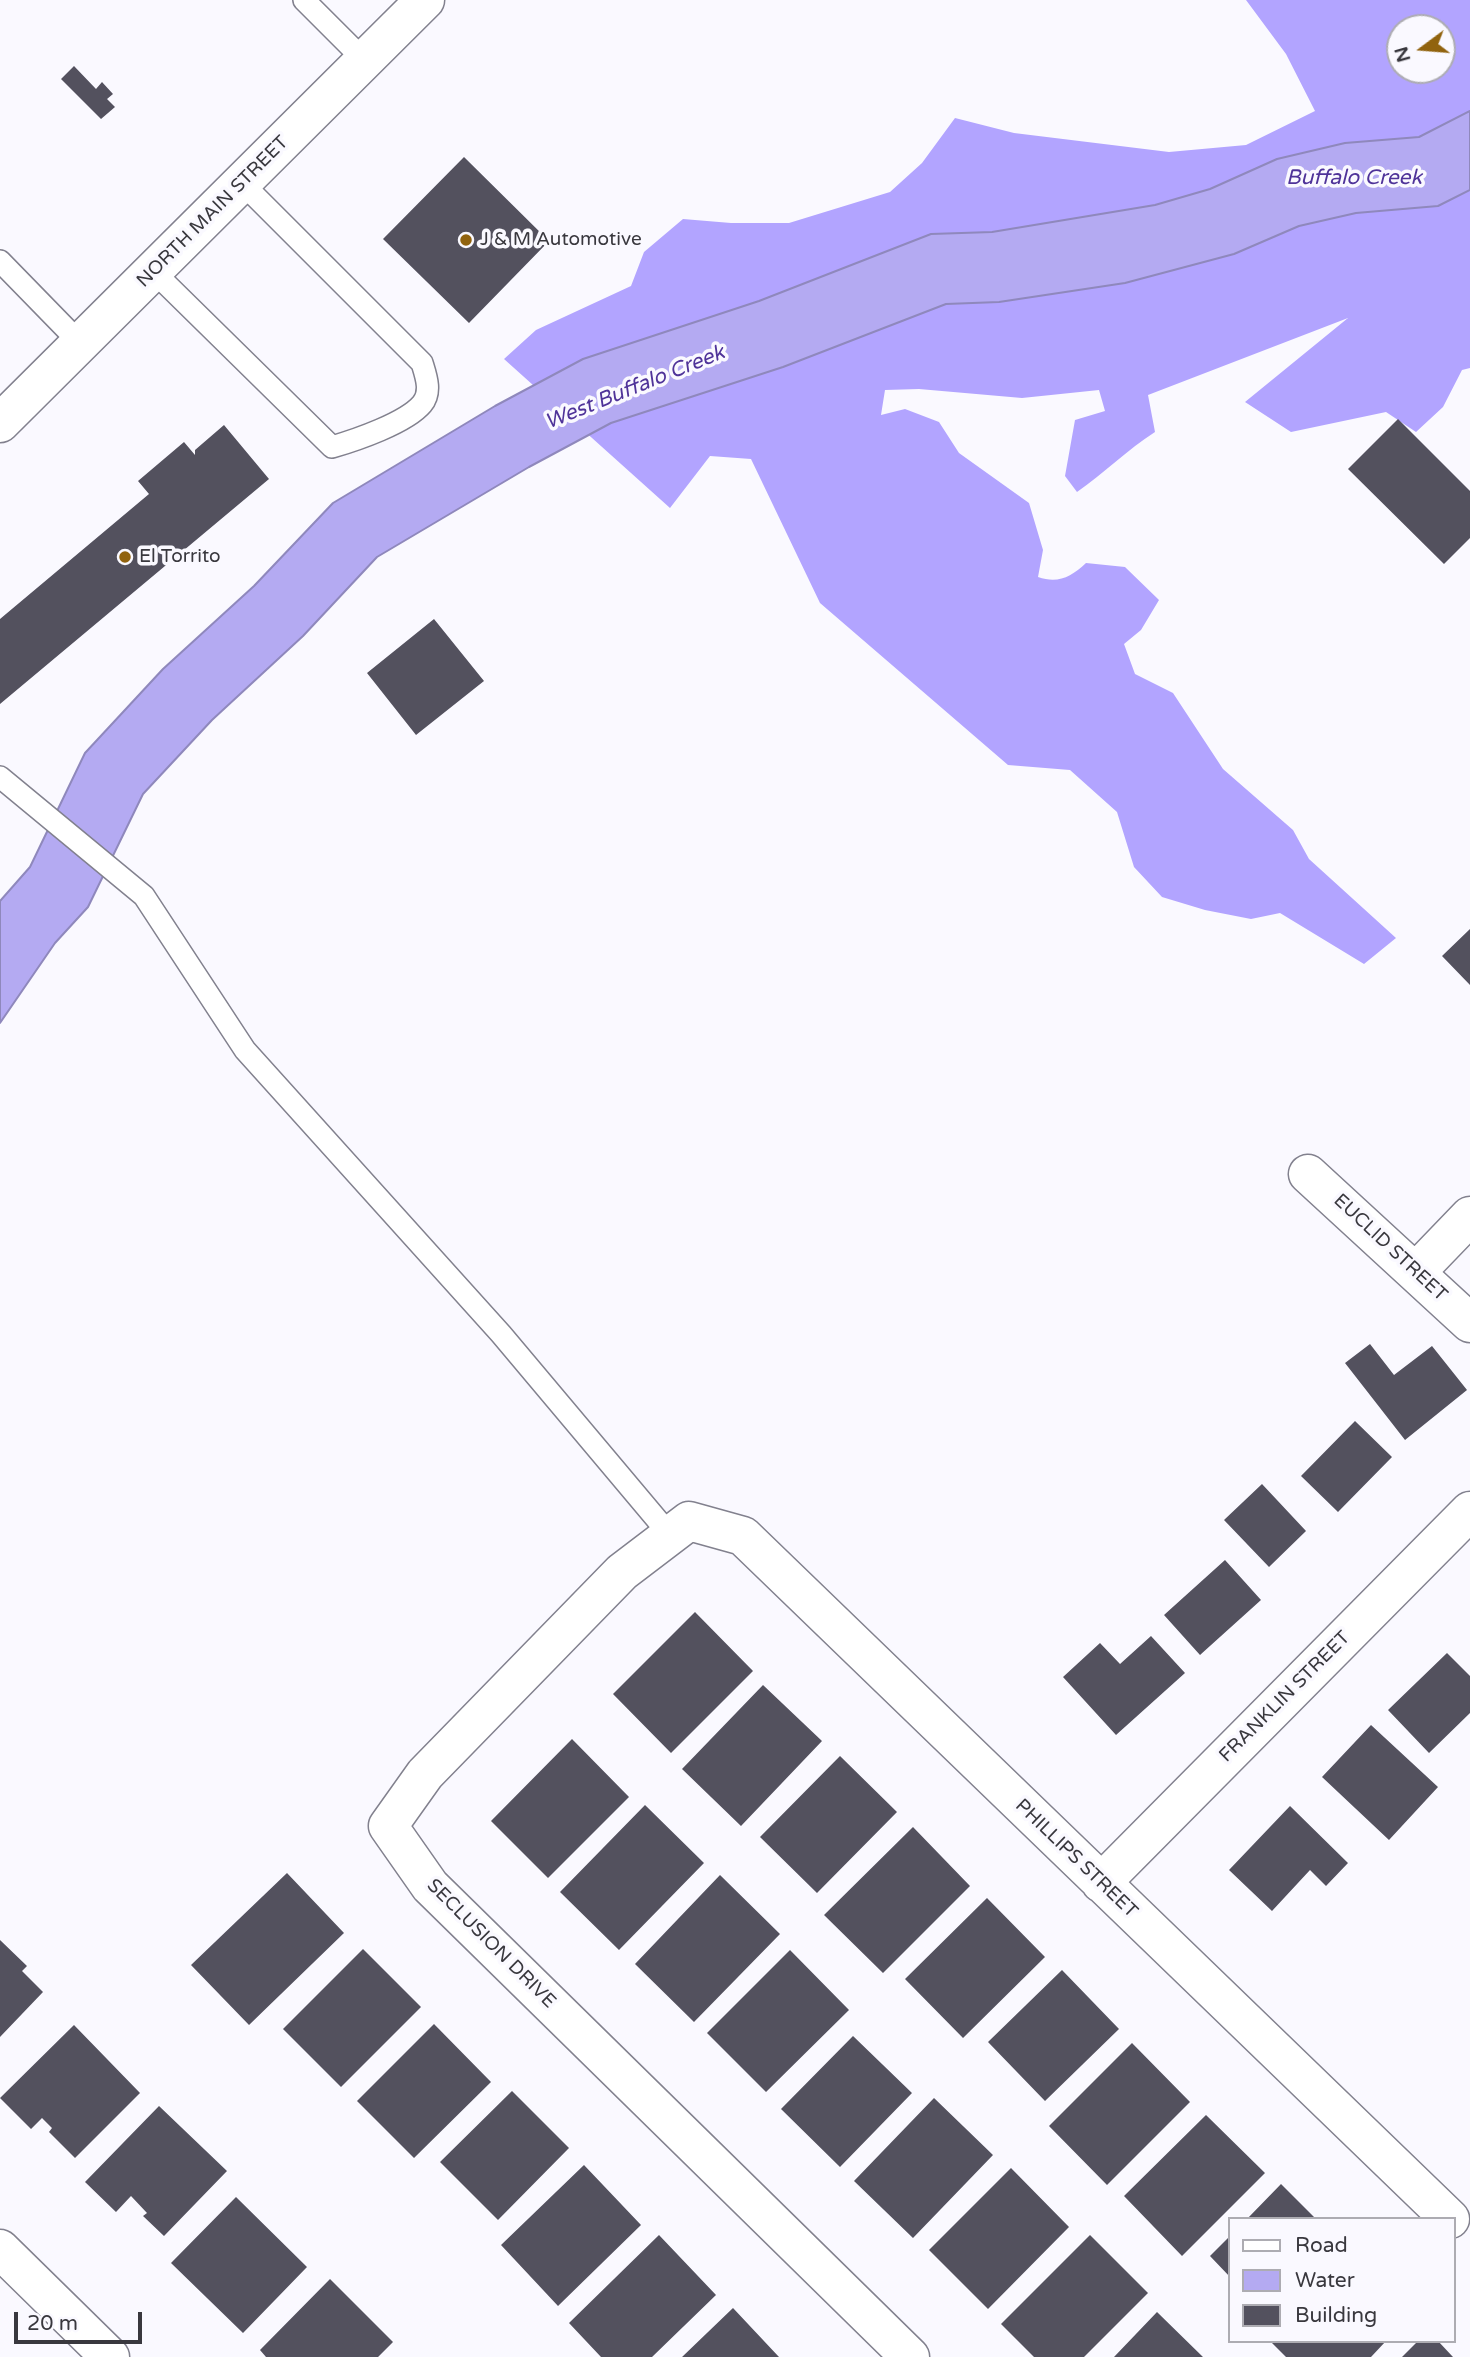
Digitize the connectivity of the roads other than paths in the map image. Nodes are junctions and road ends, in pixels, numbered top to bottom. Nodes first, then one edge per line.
1 (304, 0) edge
2 (425, 0) edge
3 (365, 60) junction
4 (243, 183) junction
5 (0, 261) edge
6 (153, 271) junction
7 (80, 343) junction
8 (0, 423) edge
9 (0, 777) edge
10 (1308, 1174) dead end
11 (1470, 1216) edge
12 (1417, 1271) junction
13 (1470, 1323) edge
14 (1470, 1511) edge
15 (680, 1528) junction
16 (1101, 1884) junction
17 (1448, 2217) edge
18 (1456, 2225) edge
19 (1470, 2238) edge
20 (0, 2249) edge
21 (110, 2357) edge
22 (910, 2357) edge

1 - 3 lane
2 - 3 street, NORTH MAIN STREET
3 - 4 street, NORTH MAIN STREET
4 - 6 street, NORTH MAIN STREET
4 - 6 lane
5 - 7 lane
6 - 7 street, NORTH MAIN STREET
7 - 8 street, NORTH MAIN STREET
9 - 15 lane
10 - 12 street, EUCLID STREET
11 - 12 street
12 - 13 street, EUCLID STREET
14 - 16 street, FRANKLIN STREET
15 - 16 street, PHILLIPS STREET
15 - 22 street, SECLUSION DRIVE
16 - 17 street, PHILLIPS STREET
18 - 19 street
20 - 21 street

